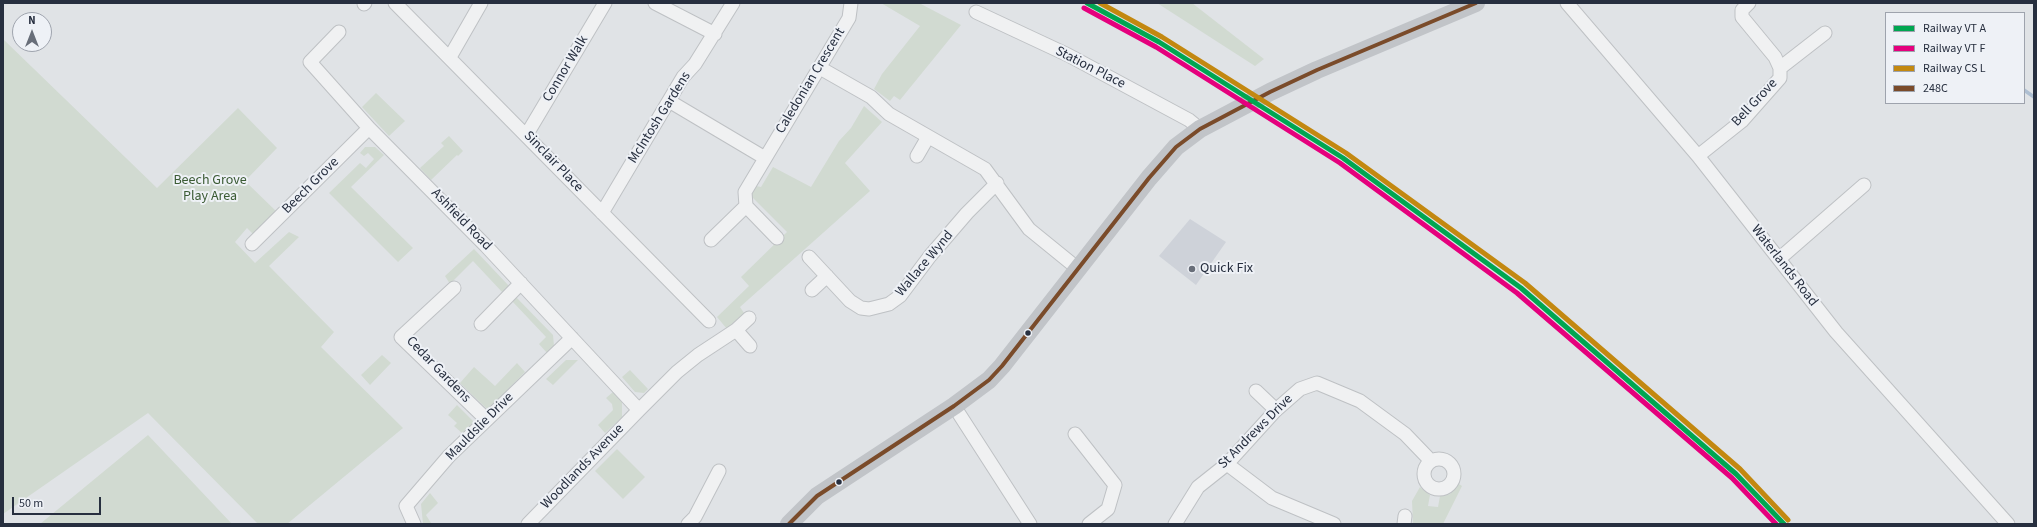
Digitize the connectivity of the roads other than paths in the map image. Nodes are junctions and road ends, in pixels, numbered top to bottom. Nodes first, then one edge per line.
1 (395, 3) edge
2 (481, 3) edge
3 (605, 3) edge
4 (655, 3) edge
5 (734, 3) edge
6 (851, 3) edge
7 (1476, 3) edge
8 (1567, 3) edge
9 (1749, 3) edge
10 (976, 12) dead end
11 (339, 32) dead end
12 (1825, 33) dead end
13 (715, 34) junction
14 (450, 57) junction
15 (820, 68) junction
16 (1780, 68) junction
17 (669, 101) junction
18 (369, 128) junction
19 (1200, 129) junction
20 (527, 134) junction
21 (928, 137) junction
22 (917, 156) dead end
23 (1698, 156) junction
24 (765, 158) junction
25 (997, 183) junction
26 (1864, 185) dead end
27 (746, 206) junction
28 (602, 213) junction
29 (776, 238) dead end
30 (711, 240) dead end
31 (252, 244) dead end
32 (809, 257) dead end
33 (1779, 259) junction
34 (1077, 268) junction
35 (827, 276) junction
36 (521, 283) junction
37 (454, 288) dead end
38 (812, 290) dead end
39 (749, 318) dead end
40 (709, 321) dead end
41 (481, 324) dead end
42 (736, 330) junction
43 (572, 338) junction
44 (750, 346) dead end
45 (1256, 391) dead end
46 (954, 406) junction
47 (639, 410) junction
48 (1276, 410) junction
49 (486, 419) junction
50 (1075, 434) dead end
51 (1431, 461) dead end
52 (1227, 464) junction
53 (719, 471) dead end
54 (414, 524) edge
55 (528, 524) edge
56 (688, 524) edge
57 (789, 524) edge
58 (1030, 524) edge
59 (1089, 524) edge
60 (1175, 524) edge
61 (1334, 524) edge
62 (2008, 524) edge

1 - 14 street, Sinclair Place
2 - 14 street
3 - 20 street, Connor Walk
4 - 13 street
5 - 13 street, McIntosh Gardens
6 - 15 street, Caledonian Crescent
7 - 19 main road
8 - 23 street, Waterlands Road
9 - 16 street, Bell Grove
10 - 19 street, Station Place
11 - 18 street, Ashfield Road
12 - 16 street
13 - 17 street, McIntosh Gardens
14 - 20 street, Sinclair Place
15 - 21 street
15 - 24 street, Caledonian Crescent
16 - 23 street, Bell Grove
17 - 24 street
17 - 28 street, McIntosh Gardens
18 - 31 street, Beech Grove
18 - 36 street, Ashfield Road
19 - 34 main road
20 - 28 street, Sinclair Place
21 - 22 street
21 - 25 street
23 - 33 street, Waterlands Road
24 - 27 street, Caledonian Crescent
25 - 34 street
25 - 35 street, Wallace Wynd
26 - 33 street
27 - 29 street
27 - 30 street
28 - 40 street, Sinclair Place
32 - 35 street, Wallace Wynd
33 - 62 street, Waterlands Road
34 - 46 main road
35 - 38 street
36 - 41 street
36 - 43 street, Ashfield Road
37 - 49 street, Cedar Gardens
39 - 42 street, Woodlands Avenue
42 - 44 street
42 - 47 street, Woodlands Avenue
43 - 47 street, Ashfield Road
43 - 49 street, Mauldslie Drive
45 - 48 street
46 - 57 main road
46 - 58 street
47 - 55 street, Woodlands Avenue
48 - 51 street, St Andrews Drive
48 - 52 street, St Andrews Drive
49 - 54 street, Mauldslie Drive
50 - 59 street
52 - 60 street, St Andrews Drive
52 - 61 street
53 - 56 street

